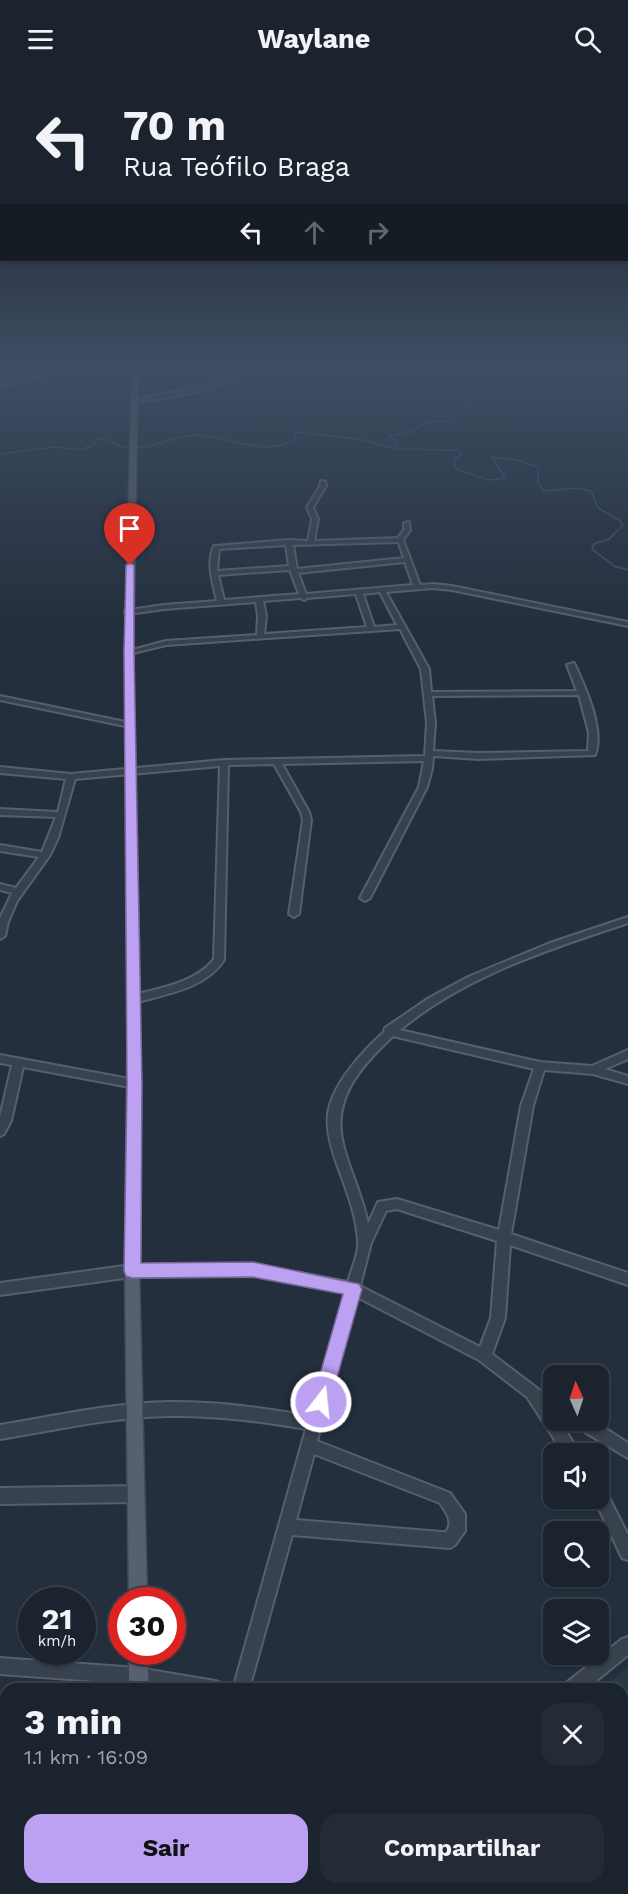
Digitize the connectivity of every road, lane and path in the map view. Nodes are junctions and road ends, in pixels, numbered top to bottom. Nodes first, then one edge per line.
1 (133, 454) edge
2 (323, 482) dead end
3 (407, 522) dead end
4 (400, 540) junction
5 (311, 541) junction
6 (289, 542) junction
7 (408, 560) junction
8 (293, 569) junction
9 (214, 573) junction
10 (417, 587) junction
11 (383, 591) junction
12 (359, 593) junction
13 (304, 598) junction
14 (259, 600) junction
15 (221, 603) junction
16 (129, 612) junction
17 (628, 624) edge
18 (401, 627) junction
19 (371, 628) junction
20 (260, 637) junction
21 (129, 652) junction
22 (571, 665) dead end
23 (582, 693) junction
24 (429, 694) junction
25 (0, 698) edge
26 (130, 725) junction
27 (428, 756) junction
28 (277, 762) junction
29 (224, 763) junction
30 (0, 771) edge
31 (132, 772) junction
32 (71, 777) junction
33 (0, 812) edge
34 (61, 815) junction
35 (0, 848) edge
36 (45, 855) junction
37 (0, 887) edge
38 (17, 891) junction
39 (365, 898) dead end
40 (294, 914) dead end
41 (628, 920) edge
42 (0, 936) edge
43 (135, 999) junction
44 (389, 1031) junction
45 (628, 1054) edge
46 (0, 1059) edge
47 (18, 1063) junction
48 (540, 1066) junction
49 (594, 1070) junction
50 (628, 1080) edge
51 (135, 1084) junction
52 (0, 1131) edge
53 (504, 1238) junction
54 (365, 1244) junction
55 (132, 1271) junction
56 (628, 1279) edge
57 (0, 1289) edge
58 (353, 1289) junction
59 (484, 1356) junction
60 (531, 1392) junction
61 (543, 1399) edge
62 (134, 1412) junction
63 (315, 1424) junction
64 (596, 1431) edge
65 (0, 1432) edge
66 (566, 1443) edge
67 (310, 1445) junction
68 (628, 1451) edge
69 (136, 1494) junction
70 (0, 1496) edge
71 (607, 1509) edge
72 (286, 1527) junction
73 (628, 1552) edge
74 (138, 1587) edge
75 (628, 1645) edge
76 (138, 1665) edge
77 (0, 1666) edge
78 (139, 1682) edge
79 (243, 1683) edge
80 (580, 1683) edge

1 - 16 main road
2 - 5 street
3 - 4 street
4 - 5 street
4 - 7 street
5 - 6 street
6 - 8 street
6 - 9 street
7 - 8 street
7 - 10 street
8 - 9 street
8 - 13 street
9 - 15 street
10 - 11 street
10 - 17 street
11 - 12 street
11 - 18 street
12 - 13 street
12 - 19 street
13 - 14 street
14 - 15 street
14 - 20 street
15 - 16 street
16 - 21 main road
18 - 19 street
18 - 24 street
19 - 20 street
20 - 21 street
21 - 26 main road
22 - 23 street
23 - 24 street
23 - 27 street
24 - 27 street
25 - 26 street
26 - 31 main road
27 - 28 street
27 - 39 street
28 - 29 street
28 - 40 street
29 - 31 street
29 - 43 street
30 - 32 street
31 - 32 street
31 - 43 main road
32 - 34 street
33 - 34 street
34 - 36 street
35 - 36 street
36 - 38 street
37 - 38 street
38 - 42 street
41 - 44 street
43 - 51 main road
44 - 48 street
44 - 54 street
45 - 49 street
46 - 47 street
47 - 51 street
47 - 52 street
48 - 49 street
48 - 53 street
49 - 50 street
51 - 55 main road
53 - 54 street
53 - 56 street
53 - 59 street
54 - 58 street
55 - 57 street
55 - 58 street
55 - 62 main road
58 - 59 street
58 - 63 street
59 - 60 street
60 - 61 street
60 - 66 street
62 - 63 street
62 - 65 street
62 - 69 main road
63 - 67 street
64 - 68 street
67 - 72 street
67 - 72 street
69 - 70 street
69 - 74 main road
71 - 73 street
72 - 79 street
75 - 80 street
76 - 78 main road
77 - 78 street

